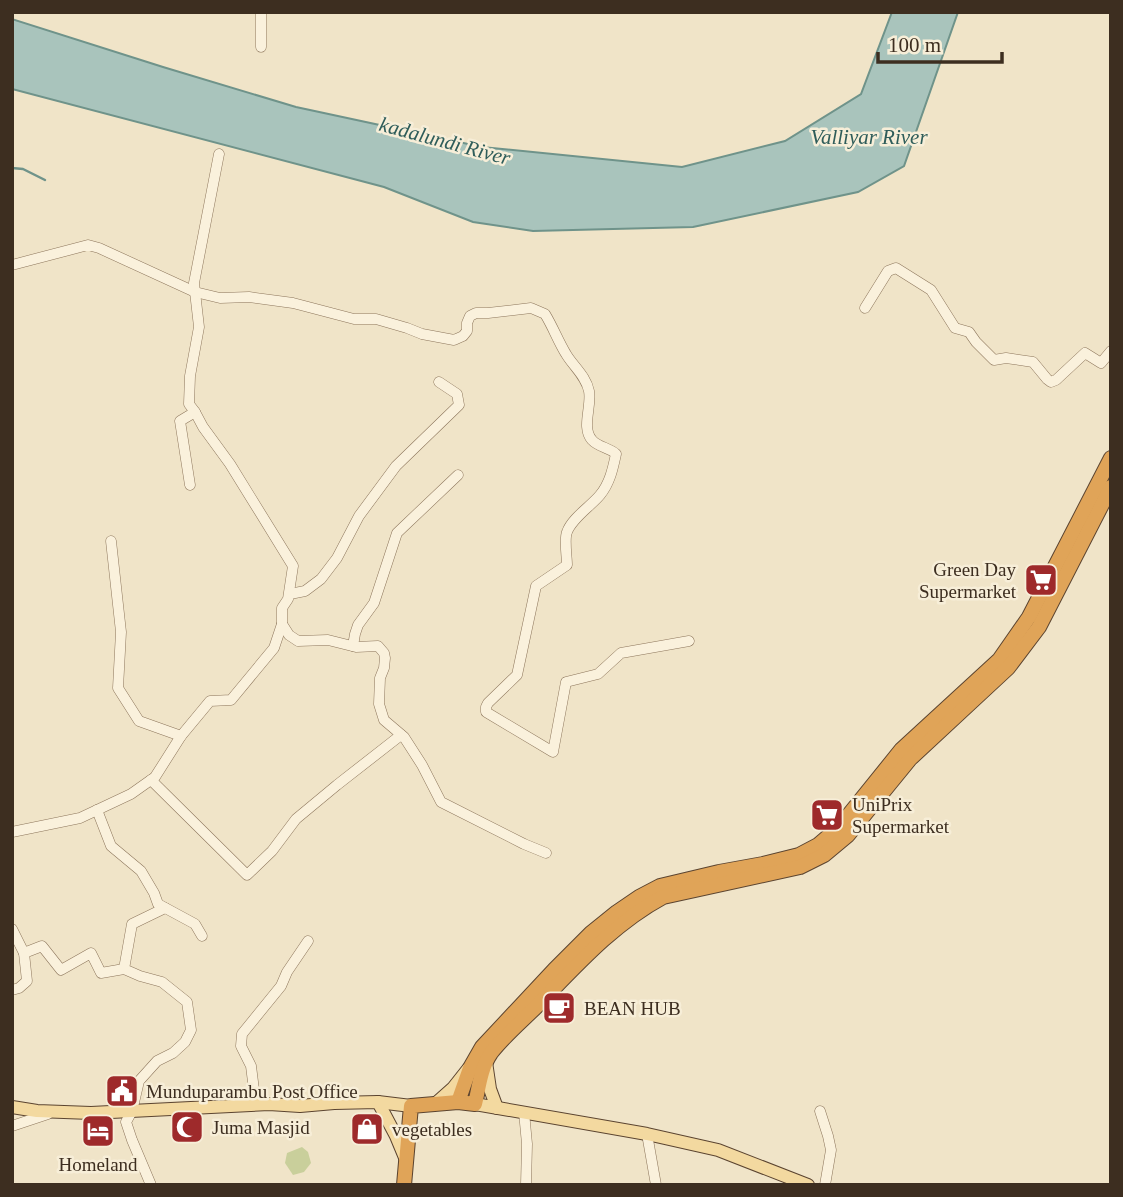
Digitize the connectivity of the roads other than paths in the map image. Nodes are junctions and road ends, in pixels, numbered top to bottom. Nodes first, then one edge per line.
1 (261, 12) edge
2 (261, 47) dead end
3 (219, 154) dead end
4 (12, 265) edge
5 (195, 292) junction
6 (865, 308) dead end
7 (1111, 351) edge
8 (439, 382) dead end
9 (195, 412) junction
10 (1111, 458) edge
11 (457, 475) dead end
12 (190, 485) dead end
13 (1111, 487) edge
14 (111, 541) dead end
15 (290, 594) junction
16 (282, 624) junction
17 (689, 641) dead end
18 (354, 646) junction
19 (401, 735) junction
20 (181, 736) junction
21 (154, 781) junction
22 (97, 810) junction
23 (12, 832) edge
24 (546, 853) dead end
25 (165, 908) junction
26 (12, 929) edge
27 (202, 936) dead end
28 (308, 941) dead end
29 (24, 953) junction
30 (124, 968) junction
31 (12, 990) edge
32 (486, 1062) junction
33 (470, 1068) junction
34 (377, 1102) junction
35 (458, 1102) junction
36 (257, 1104) junction
37 (435, 1104) junction
38 (475, 1104) junction
39 (411, 1106) junction
40 (12, 1107) edge
41 (497, 1108) junction
42 (132, 1111) junction
43 (820, 1111) dead end
44 (53, 1112) junction
45 (524, 1112) junction
46 (12, 1126) edge
47 (647, 1135) junction
48 (405, 1160) junction
49 (151, 1185) edge
50 (404, 1185) edge
51 (526, 1185) edge
52 (656, 1185) edge
53 (808, 1185) edge
54 (825, 1185) edge

1 - 2 street
3 - 5 street
4 - 5 street
5 - 9 street
5 - 17 street
6 - 7 street
8 - 15 street
9 - 12 street
9 - 15 street
10 - 33 highway
11 - 18 street
13 - 32 highway
14 - 20 street
15 - 16 street
16 - 18 street
16 - 20 street
18 - 19 street
19 - 21 street
19 - 24 street
20 - 21 street
21 - 22 street
22 - 23 street
22 - 25 street
25 - 27 street
25 - 30 street
26 - 29 street
28 - 36 street
29 - 30 street
29 - 31 street
30 - 42 street
32 - 38 highway
32 - 41 main road
33 - 35 highway
33 - 37 main road
34 - 36 main road
34 - 39 main road
34 - 48 main road
35 - 37 highway
35 - 38 highway
36 - 42 main road
37 - 39 highway
38 - 41 main road
39 - 48 highway
40 - 44 main road
41 - 45 main road
42 - 44 main road
42 - 49 street
43 - 54 street
44 - 46 street
45 - 47 main road
45 - 51 street
47 - 52 street
47 - 53 main road
48 - 50 highway

